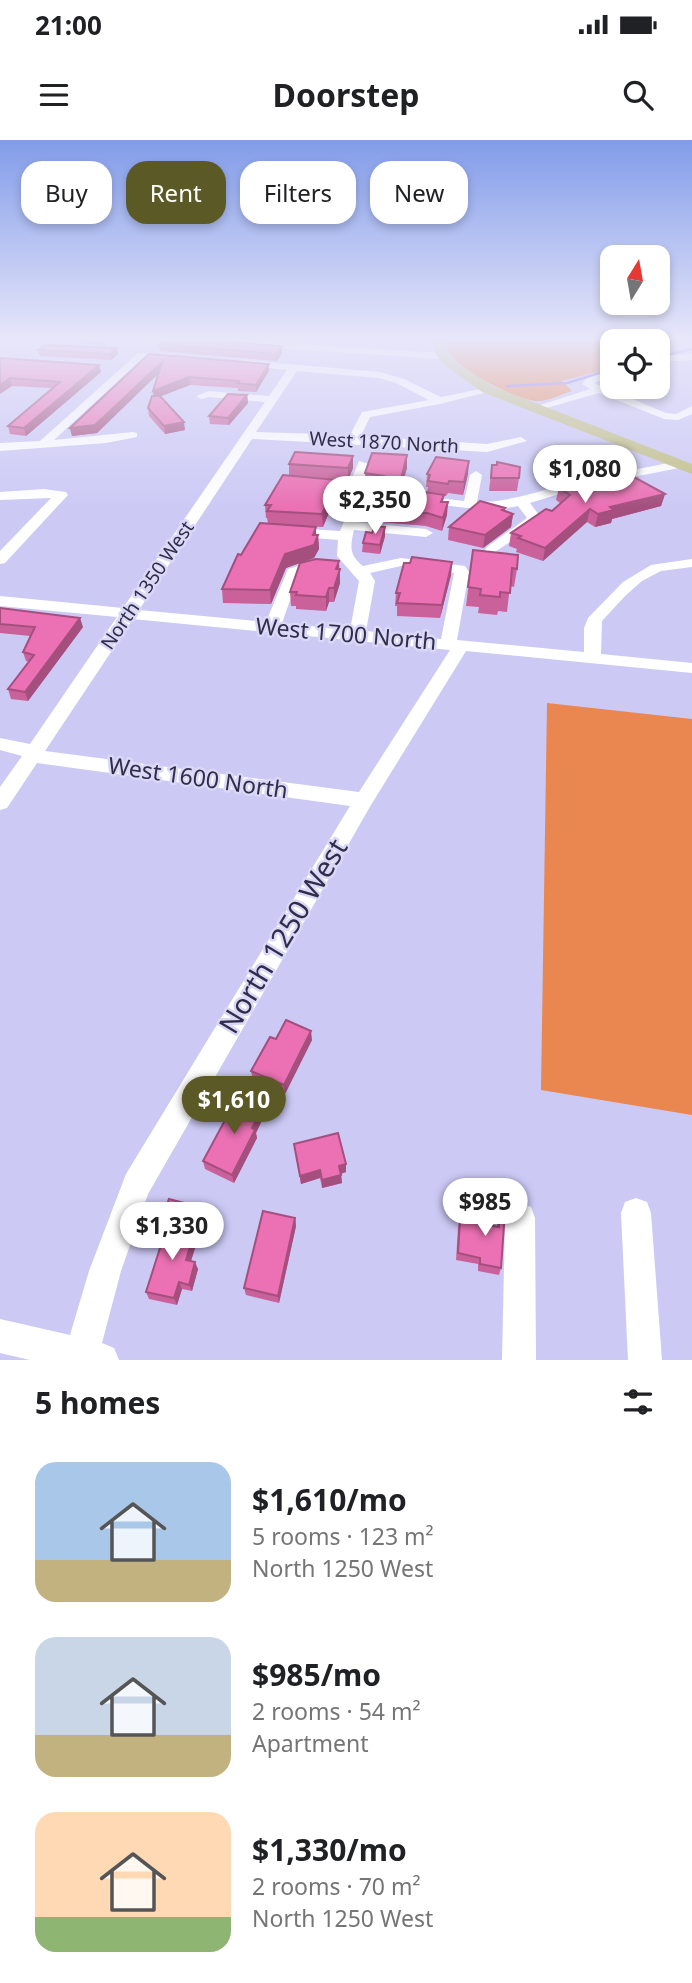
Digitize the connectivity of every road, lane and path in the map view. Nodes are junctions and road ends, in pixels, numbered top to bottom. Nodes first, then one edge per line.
1 (97, 395) edge
2 (205, 395) edge
3 (221, 395) edge
4 (275, 395) edge
5 (428, 395) edge
6 (463, 395) edge
7 (502, 395) edge
8 (580, 395) edge
9 (610, 395) edge
10 (201, 396) dead end
11 (272, 399) junction
12 (440, 401) junction
13 (536, 408) junction
14 (692, 409) edge
15 (133, 435) dead end
16 (248, 435) junction
17 (354, 439) junction
18 (521, 441) dead end
19 (43, 444) junction
20 (0, 447) edge
21 (363, 464) dead end
22 (686, 467) edge
23 (476, 475) dead end
24 (302, 483) edge
25 (355, 487) junction
26 (0, 496) edge
27 (368, 498) junction
28 (522, 502) junction
29 (470, 506) junction
30 (272, 530) edge
31 (348, 531) junction
32 (426, 533) dead end
33 (492, 550) edge
34 (344, 556) junction
35 (0, 560) edge
36 (692, 563) edge
37 (361, 571) junction
38 (0, 601) edge
39 (126, 615) junction
40 (272, 628) junction
41 (357, 635) junction
42 (455, 644) junction
43 (593, 657) junction
44 (692, 668) edge
45 (0, 744) edge
46 (34, 752) junction
47 (364, 800) junction
48 (0, 803) edge
49 (636, 1213) dead end
50 (520, 1218) dead end
51 (0, 1336) edge
52 (89, 1358) edge
53 (519, 1360) edge
54 (645, 1360) edge

1 - 19 street
2 - 10 street
3 - 11 street
4 - 11 street, North 1350 West
5 - 12 street
6 - 12 street
7 - 13 main road
8 - 13 street
9 - 14 street
11 - 16 street, North 1350 West
12 - 17 street
13 - 22 main road
15 - 19 street
16 - 17 street, West 1870 North
16 - 39 street, North 1350 West
17 - 18 street, West 1870 North
19 - 20 street
21 - 25 street
22 - 28 street
23 - 29 street
24 - 25 street
25 - 27 street
26 - 35 street
27 - 29 street
27 - 31 street
28 - 29 street
28 - 33 street
30 - 31 street
31 - 32 street
31 - 34 street
34 - 37 street
34 - 40 street
36 - 43 street
37 - 41 street
37 - 42 street
38 - 39 street, West 1700 North
39 - 40 street, West 1700 North
39 - 46 street, North 1350 West
40 - 41 street, West 1700 North
41 - 42 street, West 1700 North
42 - 43 street, West 1700 North
42 - 47 street, North 1250 West
43 - 44 street, West 1700 North
45 - 46 street, West 1600 North
46 - 47 street, West 1600 North
46 - 48 street, North 1350 West
47 - 52 street, North 1250 West
49 - 54 street
50 - 53 street
51 - 52 street

